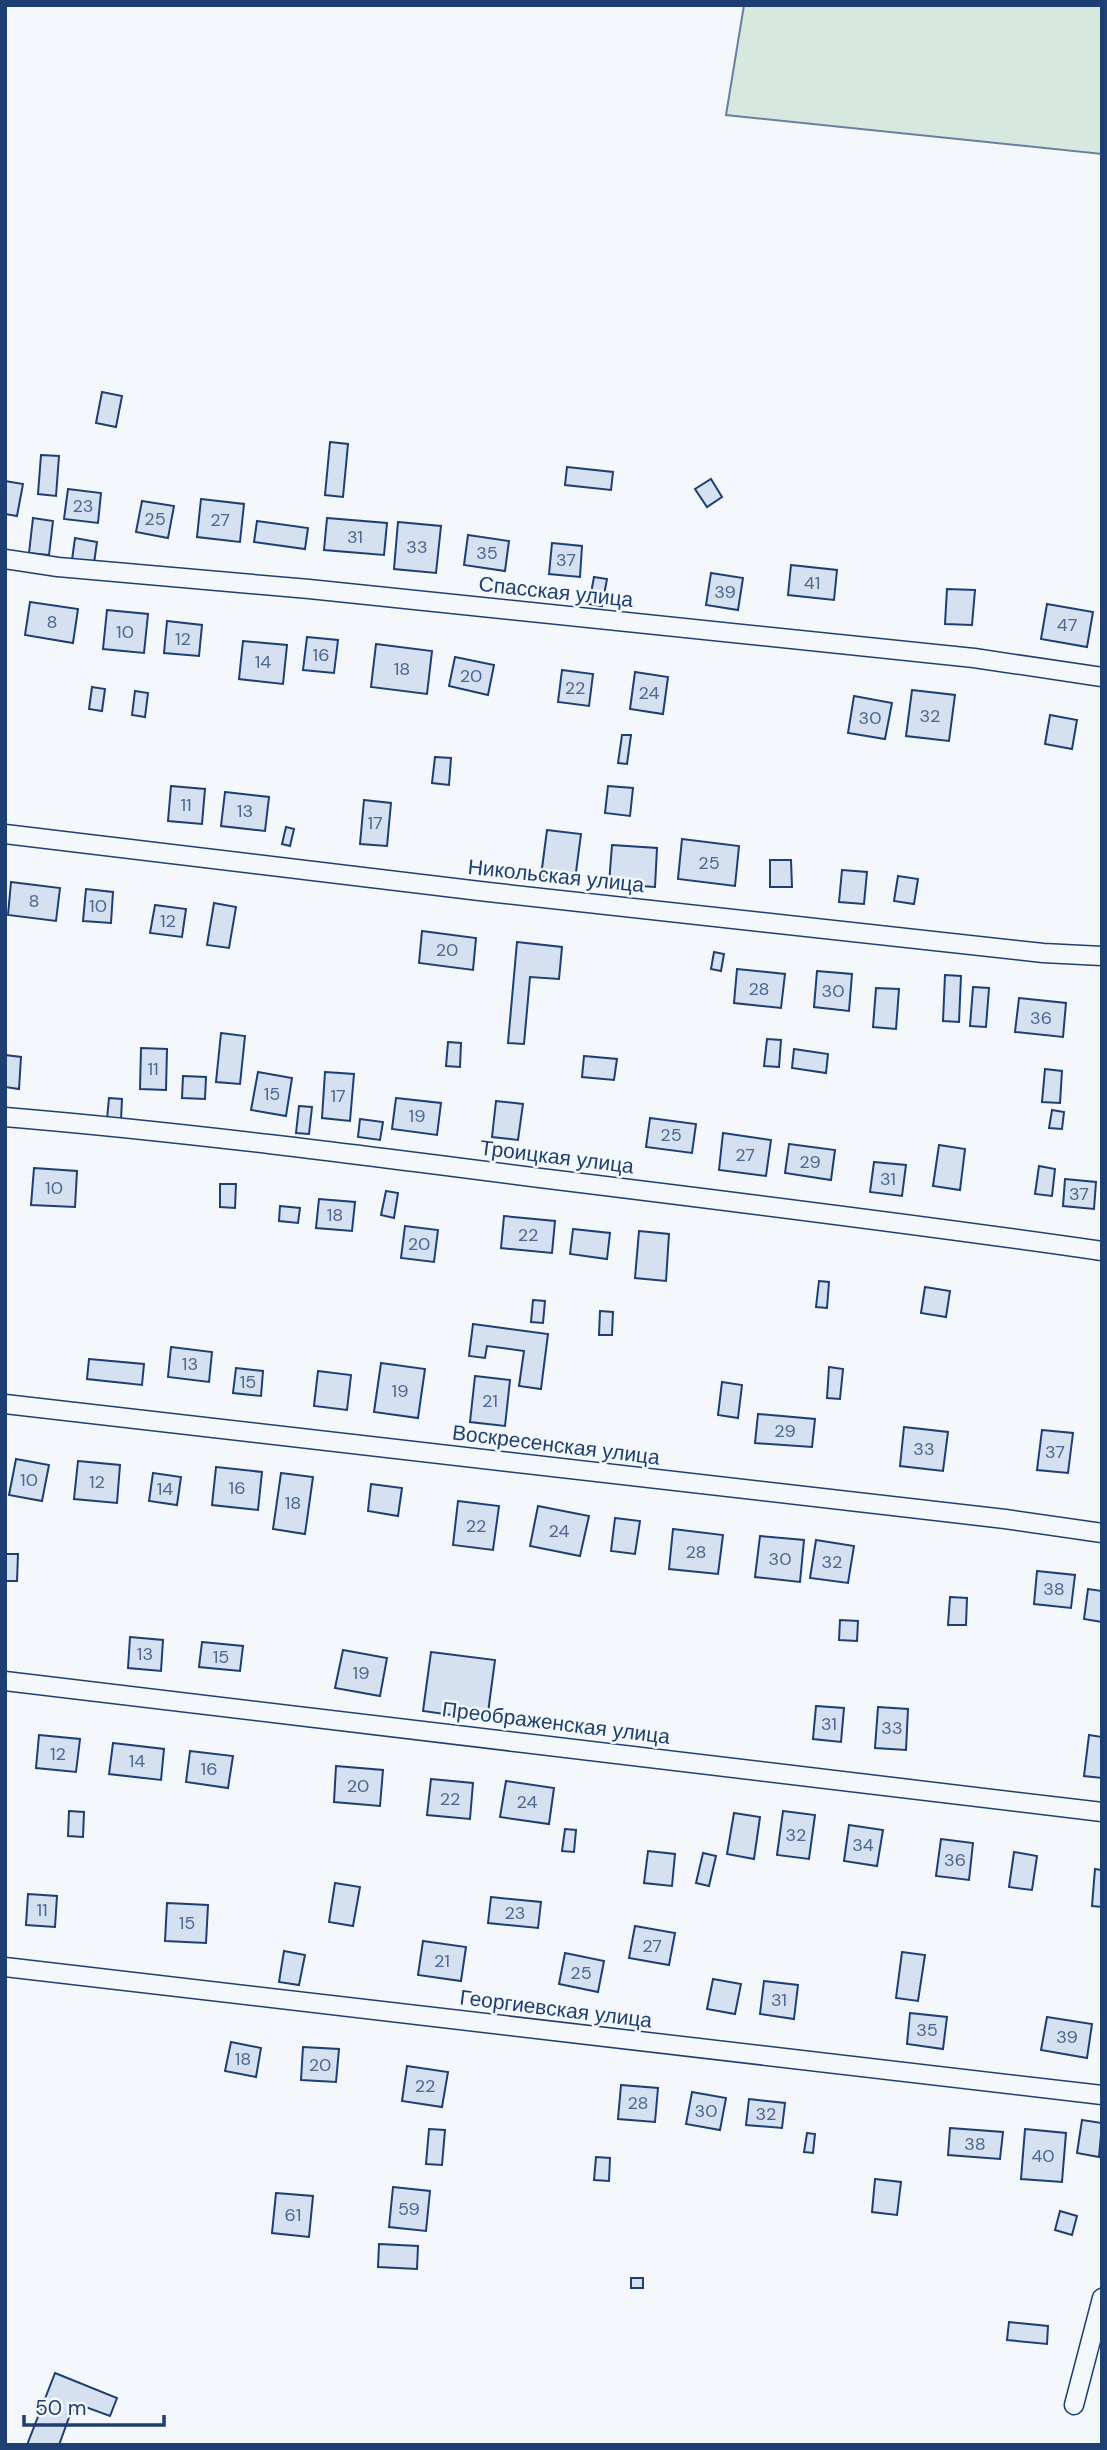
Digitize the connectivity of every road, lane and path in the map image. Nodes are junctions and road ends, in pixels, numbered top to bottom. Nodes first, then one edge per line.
1 (5, 559) edge
2 (1102, 677) edge
3 (5, 834) edge
4 (1102, 956) edge
5 (5, 1117) edge
6 (1102, 1251) edge
7 (5, 1404) edge
8 (1102, 1533) edge
9 (5, 1681) edge
10 (1102, 1812) edge
11 (5, 1967) edge
12 (1102, 2095) edge
13 (1102, 2298) edge
14 (1074, 2405) dead end

1 - 2 street, Спасская улица
3 - 4 street, Никольская улица
5 - 6 street, Троицкая улица
7 - 8 street, Воскресенская улица
9 - 10 street, Преображенская улица
11 - 12 street, Георгиевская улица
13 - 14 street

